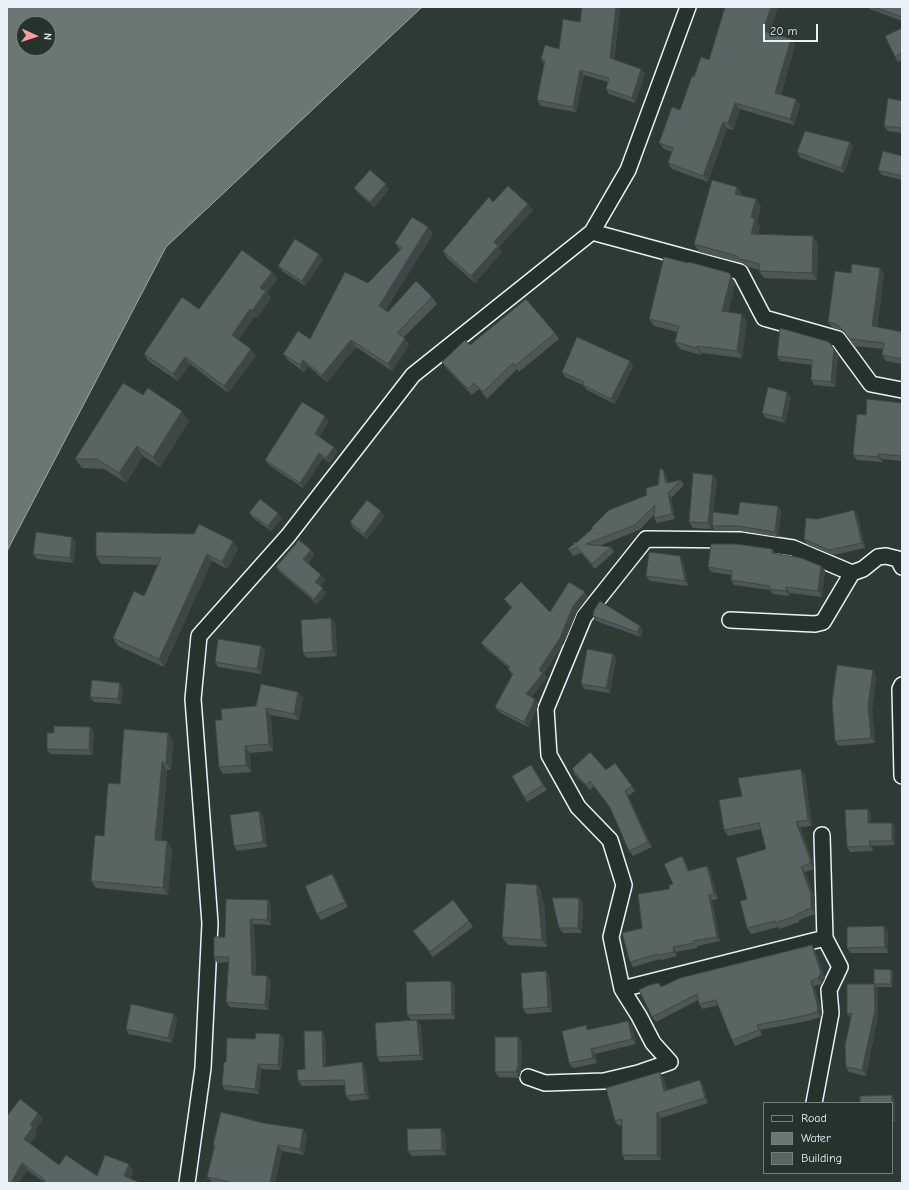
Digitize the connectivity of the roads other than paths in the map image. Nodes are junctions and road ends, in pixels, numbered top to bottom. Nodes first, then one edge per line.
1 (688, 7) edge
2 (592, 232) junction
3 (902, 390) edge
4 (902, 567) edge
5 (852, 573) junction
6 (730, 620) dead end
7 (902, 684) edge
8 (902, 776) edge
9 (822, 835) dead end
10 (825, 938) junction
11 (622, 989) junction
12 (528, 1077) dead end
13 (814, 1102) edge
14 (187, 1183) edge

1 - 2 street
2 - 3 street
2 - 14 street
4 - 5 street
5 - 6 street
5 - 11 street
7 - 8 street
9 - 10 street
10 - 11 street
10 - 13 street
11 - 12 street

